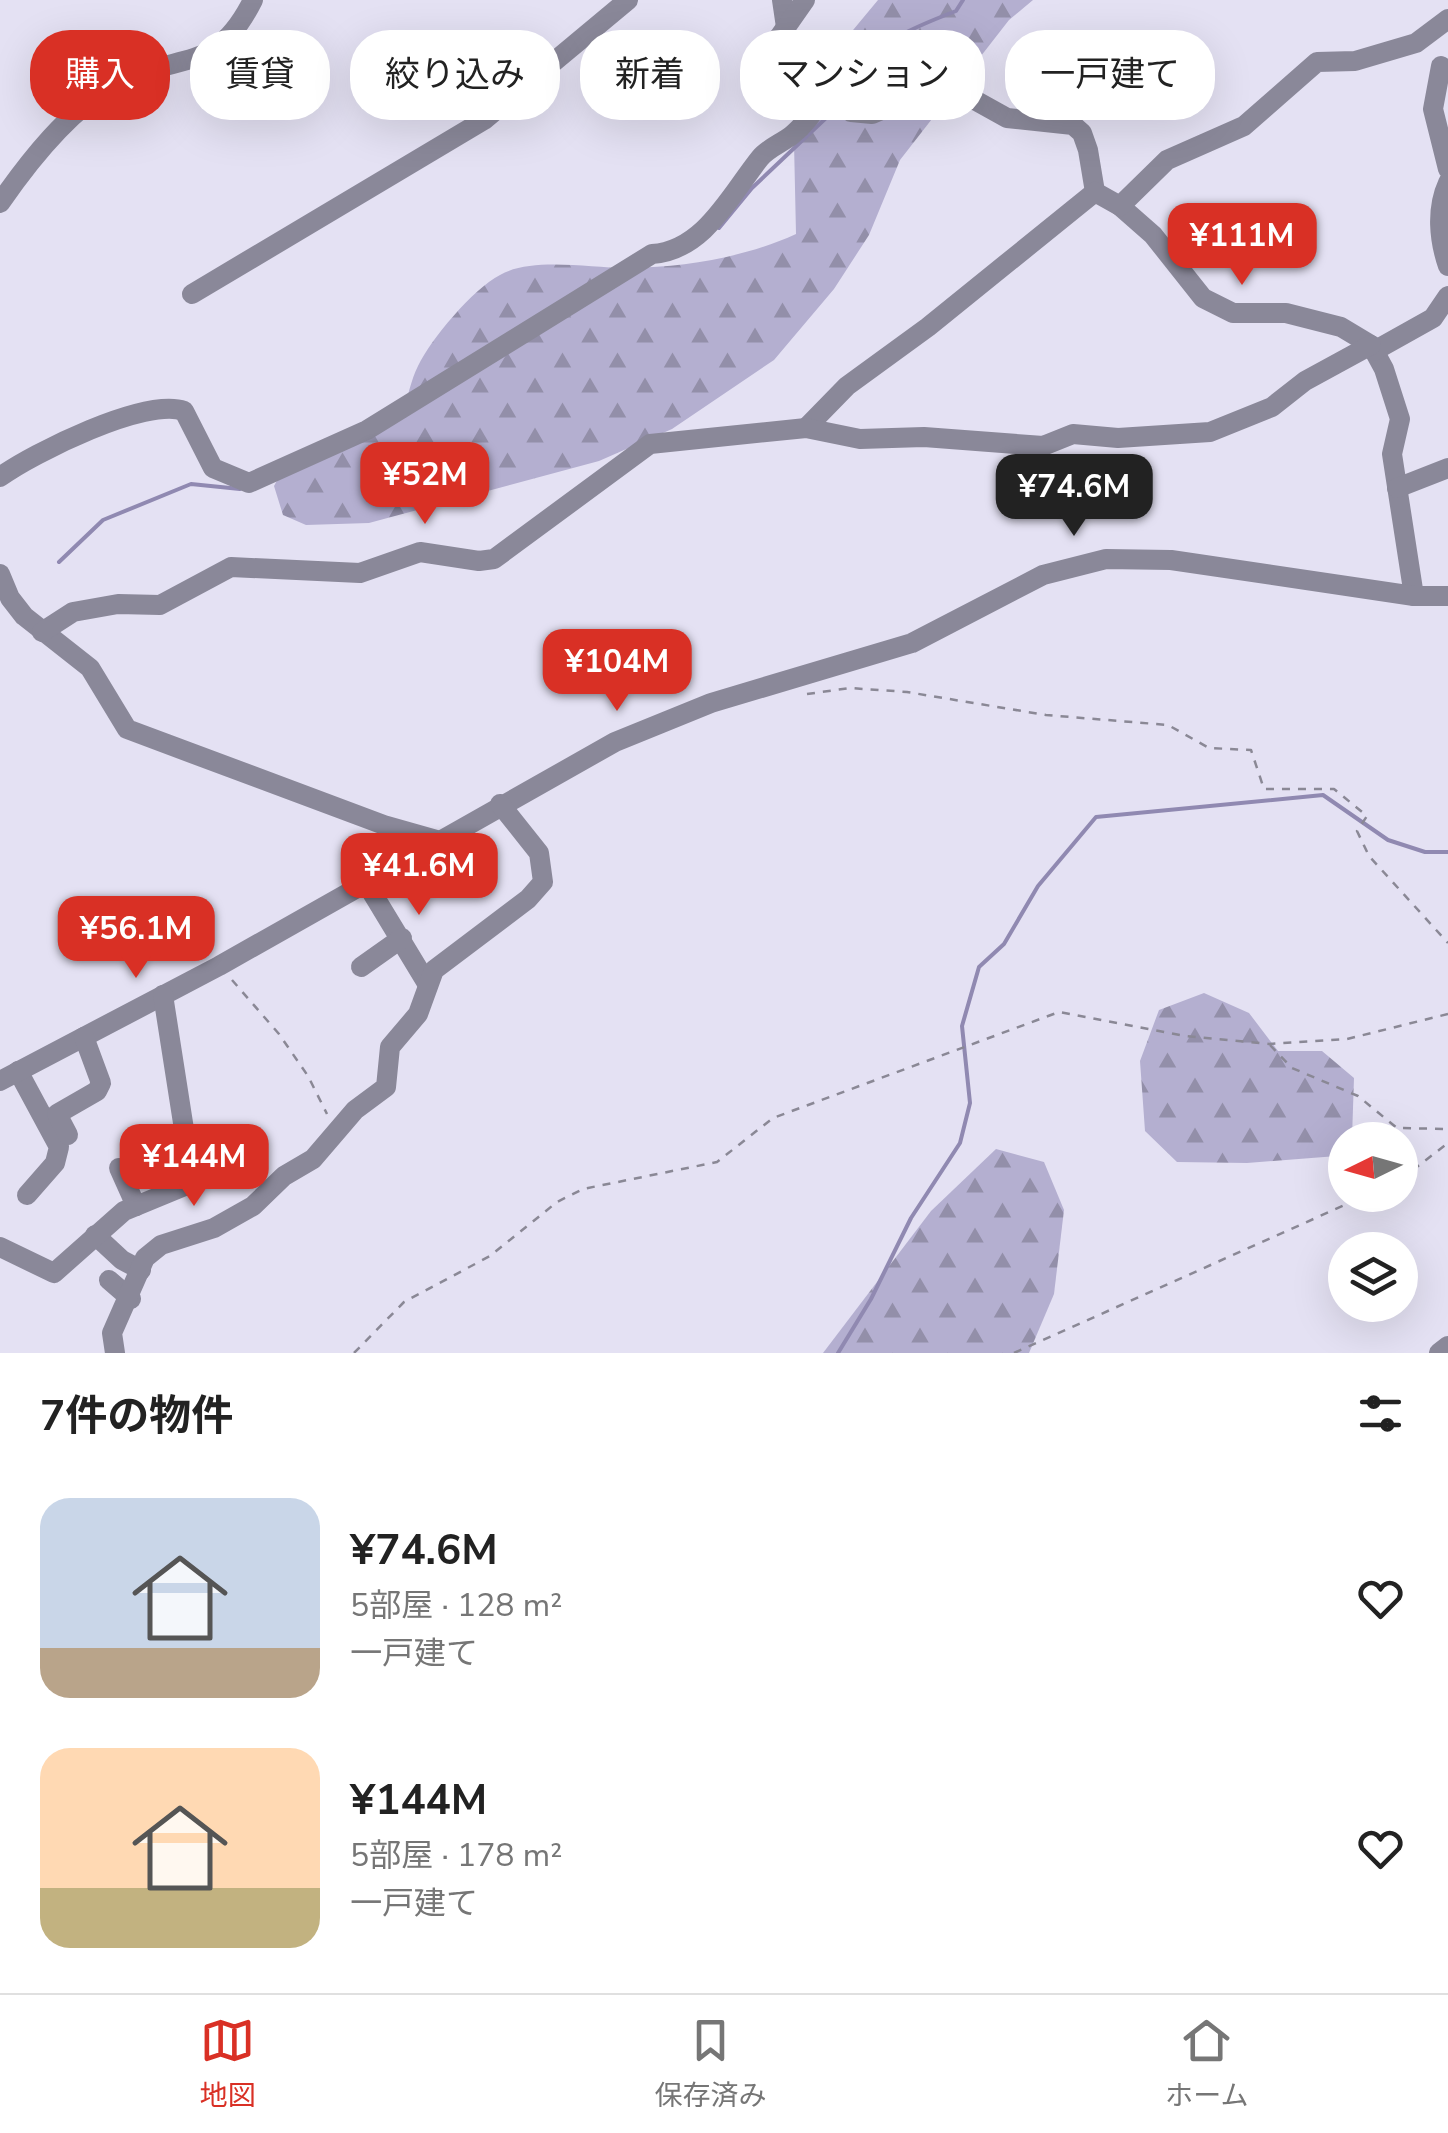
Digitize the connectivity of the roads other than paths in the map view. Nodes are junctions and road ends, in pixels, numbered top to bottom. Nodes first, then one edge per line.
1 (253, 0) edge
2 (628, 0) edge
3 (782, 0) edge
4 (805, 0) edge
5 (1448, 19) edge
6 (786, 27) junction
7 (784, 30) edge
8 (1416, 43) junction
9 (1445, 68) edge
10 (985, 106) edge
11 (808, 120) edge
12 (1448, 168) edge
13 (1448, 183) edge
14 (1094, 192) junction
15 (0, 202) edge
16 (1120, 206) junction
17 (1448, 266) edge
18 (192, 294) dead end
19 (1448, 296) edge
20 (1373, 348) junction
21 (806, 428) junction
22 (1448, 468) edge
23 (0, 477) edge
24 (1397, 488) junction
25 (0, 574) edge
26 (1414, 596) junction
27 (1448, 596) edge
28 (42, 632) junction
29 (500, 804) junction
30 (437, 840) junction
31 (365, 881) junction
32 (402, 938) junction
33 (361, 967) dead end
34 (428, 985) junction
35 (163, 995) junction
36 (84, 1037) junction
37 (9, 1076) edge
38 (71, 1149) dead end
39 (119, 1168) dead end
40 (27, 1194) dead end
41 (136, 1206) junction
42 (73, 1223) dead end
43 (91, 1238) junction
44 (0, 1247) edge
45 (141, 1270) junction
46 (109, 1280) dead end
47 (130, 1300) junction
48 (1448, 1346) edge
49 (115, 1353) edge
50 (1440, 1353) edge

1 - 15 street
2 - 18 street
3 - 6 street
4 - 6 street
5 - 8 street
6 - 7 street
8 - 9 street
8 - 16 street
9 - 12 street
10 - 14 street
11 - 23 street
13 - 17 street
14 - 16 street
14 - 21 street
16 - 20 street
19 - 20 street
20 - 21 street
20 - 24 street
21 - 28 street
22 - 24 street
24 - 26 street
25 - 28 street
26 - 27 street
26 - 29 street
28 - 30 street
29 - 30 street
29 - 34 street
30 - 31 street
31 - 32 street
31 - 35 street
32 - 33 street
32 - 34 street
34 - 45 street
35 - 36 street
35 - 41 street
36 - 37 street
36 - 38 street
37 - 40 street
39 - 41 street
41 - 43 street
42 - 43 street
43 - 44 street
43 - 45 street
45 - 47 street
46 - 47 street
47 - 49 street
48 - 50 street

